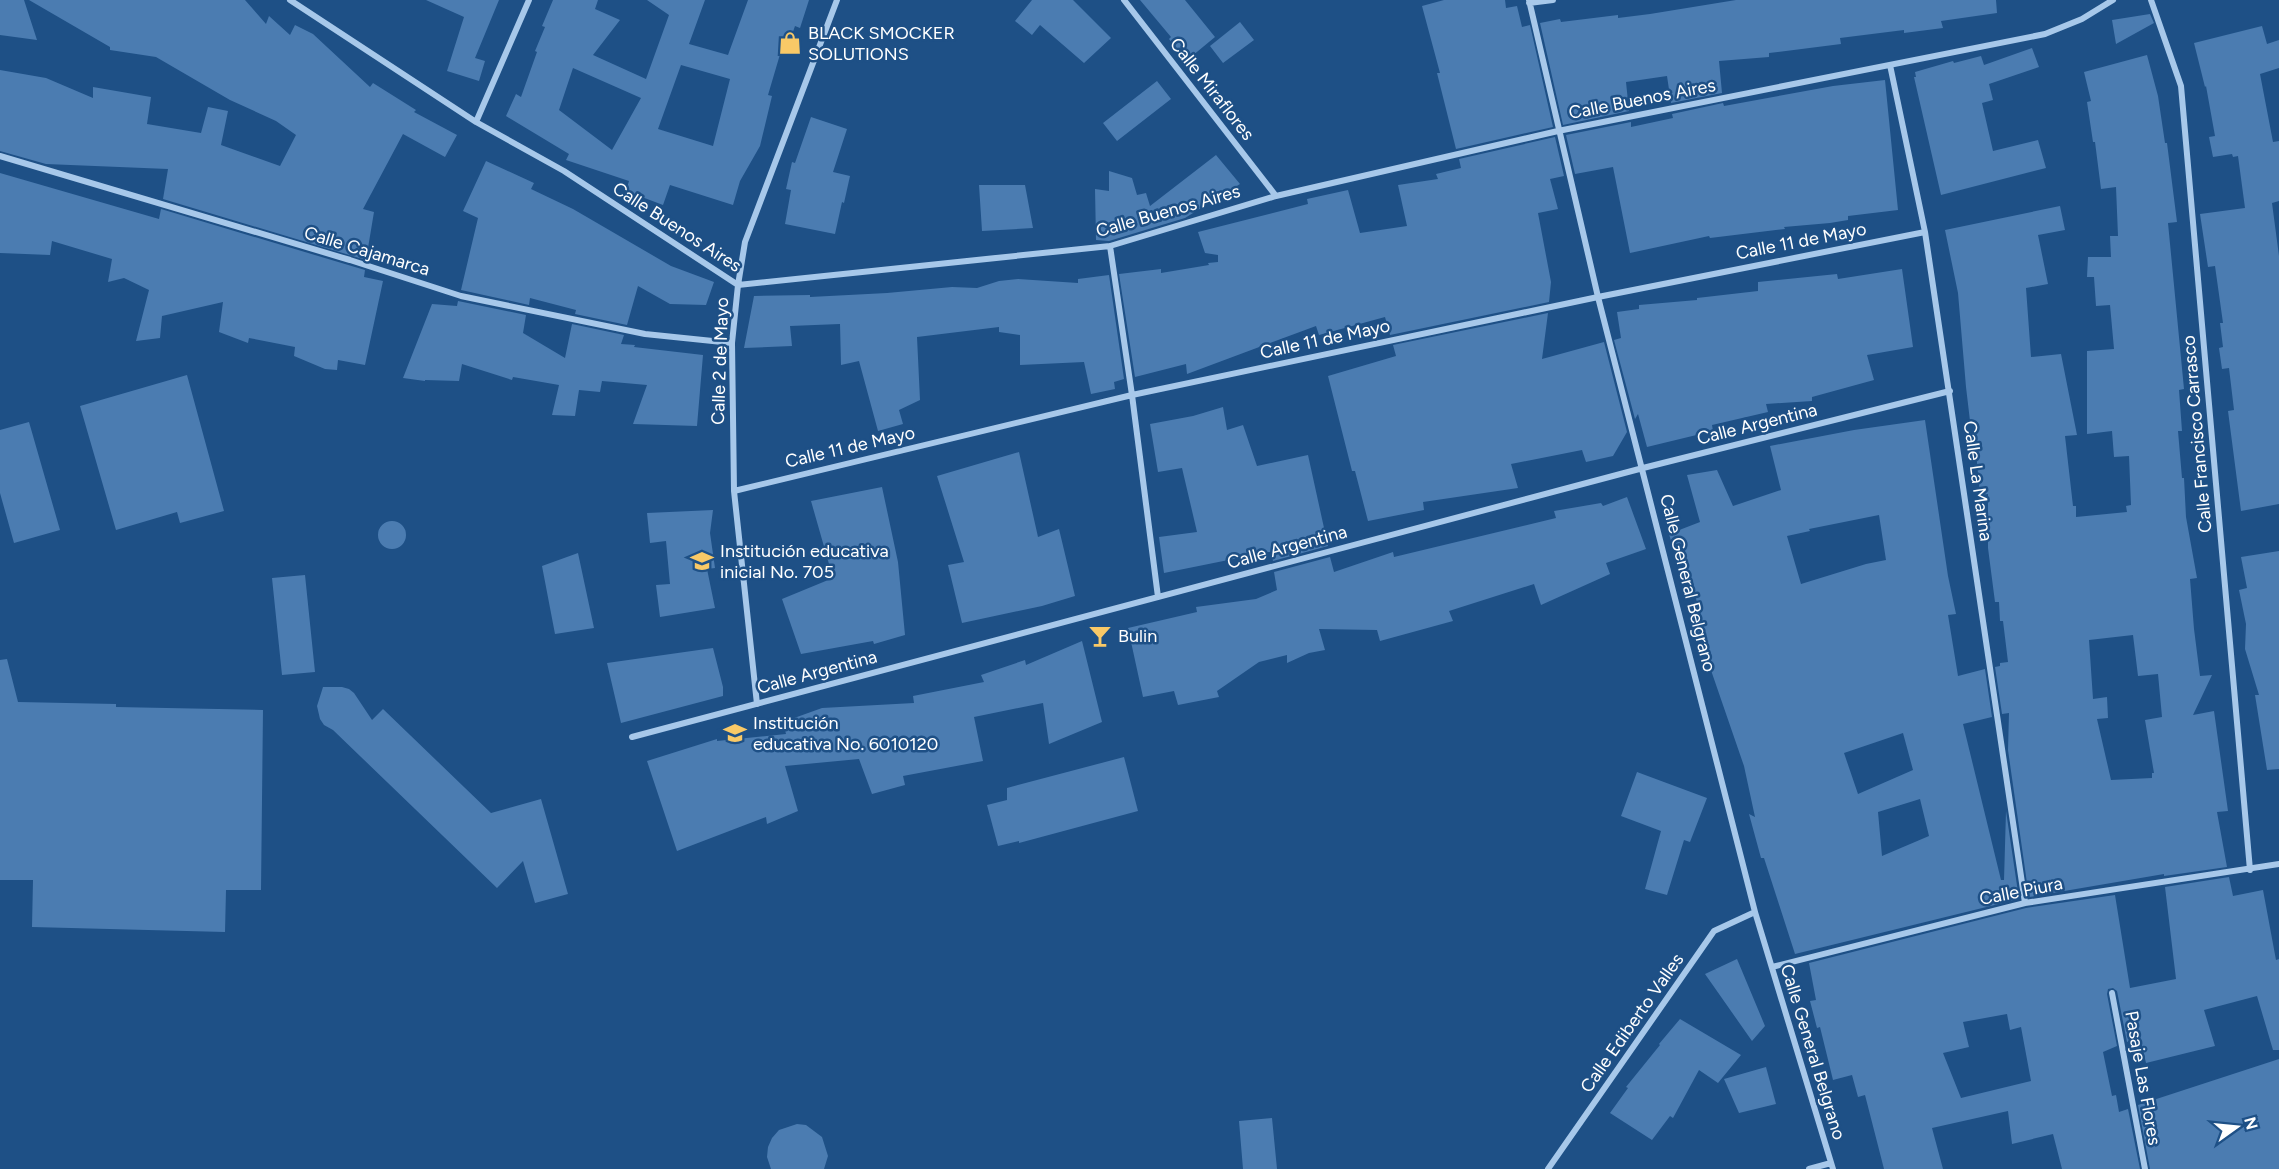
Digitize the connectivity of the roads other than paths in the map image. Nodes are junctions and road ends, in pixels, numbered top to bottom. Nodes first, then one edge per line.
1 (290, 0) edge
2 (529, 0) edge
3 (837, 0) edge
4 (1124, 0) edge
5 (1553, 0) edge
6 (2114, 0) edge
7 (2151, 0) edge
8 (1529, 2) edge
9 (1890, 65) junction
10 (476, 122) junction
11 (1558, 131) junction
12 (0, 156) edge
13 (1276, 196) junction
14 (1925, 232) junction
15 (1110, 246) junction
16 (738, 285) junction
17 (1598, 297) junction
18 (732, 343) junction
19 (1950, 391) junction
20 (1132, 395) junction
21 (1643, 468) junction
22 (734, 491) junction
23 (1158, 597) junction
24 (757, 704) junction
25 (632, 737) dead end
26 (2279, 864) edge
27 (2250, 870) junction
28 (2025, 903) junction
29 (1755, 912) junction
30 (1772, 967) junction
31 (2112, 993) dead end
32 (1832, 1166) edge
33 (1548, 1169) edge
34 (1809, 1169) edge
35 (2145, 1169) edge

1 - 10 street, Calle Buenos Aires
2 - 10 street
3 - 16 street, Calle 2 de Mayo
4 - 13 street, Calle Miraflores
5 - 8 street
6 - 9 street, Calle Buenos Aires
7 - 27 street, Calle Francisco Carrasco
8 - 11 street, Calle General Belgrano
9 - 11 street, Calle Buenos Aires
9 - 14 street, Calle La Marina
10 - 16 street, Calle Buenos Aires
11 - 13 street, Calle Buenos Aires
11 - 17 street, Calle General Belgrano
12 - 18 street, Calle Cajamarca
13 - 15 street, Calle Buenos Aires
14 - 17 street, Calle 11 de Mayo
14 - 19 street, Calle La Marina
15 - 16 street, Calle Buenos Aires
15 - 20 street
16 - 18 street, Calle 2 de Mayo
17 - 20 street, Calle 11 de Mayo
17 - 21 street, Calle General Belgrano
18 - 22 street, Calle 2 de Mayo
19 - 21 street, Calle Argentina
19 - 28 street, Calle La Marina
20 - 22 street, Calle 11 de Mayo
20 - 23 street
21 - 23 street, Calle Argentina
21 - 29 street, Calle General Belgrano
22 - 24 street, Calle 2 de Mayo
23 - 24 street, Calle Argentina
24 - 25 street, Calle Argentina
26 - 27 street, Calle Piura
27 - 28 street, Calle Piura
28 - 30 street, Calle Piura
29 - 30 street, Calle General Belgrano
29 - 33 street, Calle Ediberto Valles
30 - 32 street, Calle General Belgrano
31 - 35 street, Pasaje Las Flores
32 - 34 street

